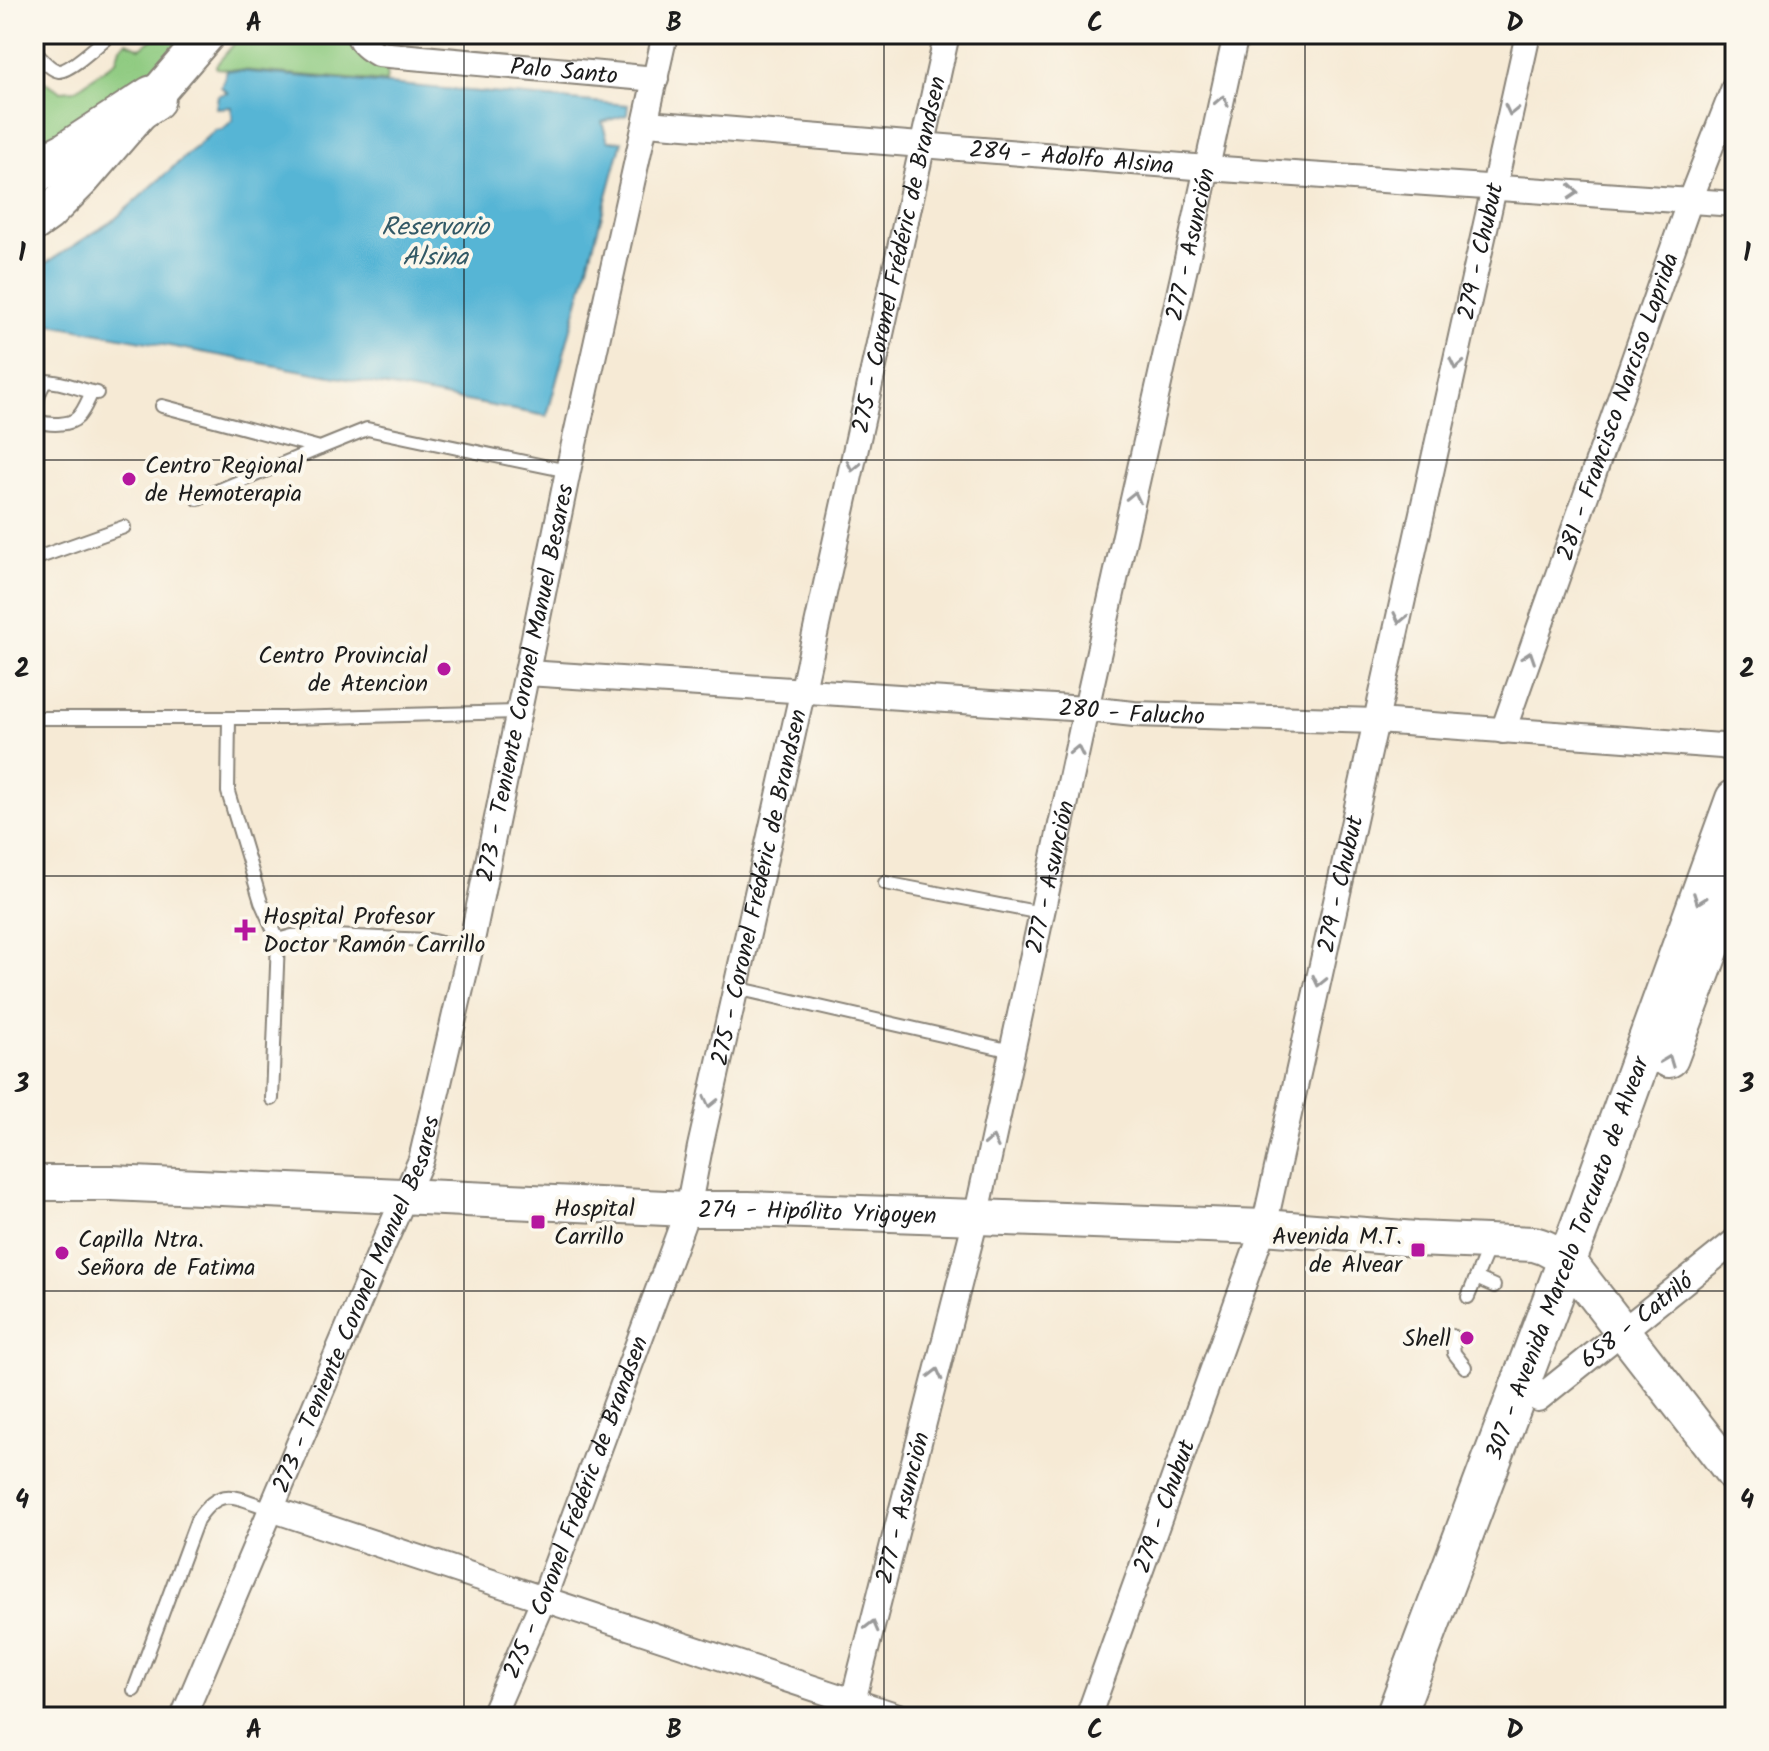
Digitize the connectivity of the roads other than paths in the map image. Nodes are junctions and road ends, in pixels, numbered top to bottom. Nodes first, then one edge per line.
1 (111, 34) edge
2 (208, 34) edge
3 (358, 34) edge
4 (665, 34) edge
5 (947, 34) edge
6 (1236, 34) edge
7 (1528, 34) edge
8 (34, 51) edge
9 (656, 79) junction
10 (1735, 85) edge
11 (153, 98) junction
12 (647, 123) junction
13 (923, 146) junction
14 (1207, 168) junction
15 (34, 171) edge
16 (1495, 187) junction
17 (1690, 200) junction
18 (1735, 204) edge
19 (34, 224) edge
20 (95, 393) joint
21 (162, 406) dead end
22 (320, 448) junction
23 (568, 471) junction
24 (198, 499) dead end
25 (124, 527) dead end
26 (34, 559) edge
27 (527, 673) junction
28 (803, 689) junction
29 (1086, 709) junction
30 (517, 712) junction
31 (34, 718) edge
32 (229, 718) junction
33 (1377, 721) junction
34 (1503, 731) junction
35 (1735, 749) edge
36 (1735, 799) edge
37 (1735, 881) edge
38 (885, 883) dead end
39 (1041, 913) junction
40 (278, 940) junction
41 (470, 950) junction
42 (736, 988) junction
43 (1012, 1051) junction
44 (272, 1099) dead end
45 (34, 1183) edge
46 (406, 1197) junction
47 (688, 1209) junction
48 (976, 1218) junction
49 (1264, 1227) junction
50 (1491, 1241) junction
51 (1735, 1241) edge
52 (1576, 1272) junction
53 (1476, 1278) junction
54 (1494, 1286) dead end
55 (1468, 1297) dead end
56 (1622, 1331) junction
57 (1452, 1336) dead end
58 (1465, 1367) dead end
59 (1521, 1392) junction
60 (1735, 1476) edge
61 (271, 1509) junction
62 (543, 1600) junction
63 (134, 1690) dead end
64 (851, 1709) edge
65 (183, 1717) edge
66 (492, 1717) edge
67 (901, 1717) edge
68 (1088, 1717) edge
69 (1395, 1717) edge
70 (1418, 1717) edge

1 - 8 lane
2 - 11 street
3 - 9 street, Palo Santo
4 - 9 street, 273 - Teniente Coronel Manuel Besares
5 - 13 street, 275 - Coronel Frédéric de Brandsen
14 -> 6 street, 277 - Asunción
7 -> 16 street, 279 - Chubut
9 - 12 street, 273 - Teniente Coronel Manuel Besares
10 - 17 street, 281 - Francisco Narciso Laprida
11 - 15 highway
11 - 19 street
12 - 13 street, 284 - Adolfo Alsina
12 - 23 street, 273 - Teniente Coronel Manuel Besares
13 - 14 street, 284 - Adolfo Alsina
13 -> 28 street, 275 - Coronel Frédéric de Brandsen
14 - 16 street, 284 - Adolfo Alsina
29 -> 14 street, 277 - Asunción
16 -> 17 street, 284 - Adolfo Alsina
16 -> 33 street, 279 - Chubut
17 - 18 street, 284 - Adolfo Alsina
34 -> 17 street, 281 - Francisco Narciso Laprida
20 - 20 lane
21 - 22 lane
22 - 23 lane
22 - 24 lane
23 - 27 street, 273 - Teniente Coronel Manuel Besares
25 - 26 lane
27 - 28 street, 280 - Falucho
27 - 30 street, 273 - Teniente Coronel Manuel Besares
28 - 29 street, 280 - Falucho
28 - 42 street, 275 - Coronel Frédéric de Brandsen
29 - 33 street, 280 - Falucho
39 -> 29 street, 277 - Asunción
30 - 32 lane
30 - 41 street, 273 - Teniente Coronel Manuel Besares
31 - 32 lane
32 - 40 lane
33 - 34 street, 280 - Falucho
33 -> 49 street, 279 - Chubut
34 - 35 street, 280 - Falucho
36 -> 52 main road, 307 - Avenida Marcelo Torcuato de Alvear
52 -> 37 main road, 307 - Avenida Marcelo Torcuato de Alvear
38 - 39 lane
39 - 43 street, 277 - Asunción
40 - 41 lane
40 - 44 lane
41 - 46 street, 273 - Teniente Coronel Manuel Besares
42 - 43 lane
42 -> 47 street, 275 - Coronel Frédéric de Brandsen
48 -> 43 street, 277 - Asunción
45 - 46 street, 274 - Hipólito Yrigoyen
46 - 47 street, 274 - Hipólito Yrigoyen
46 - 61 street, 273 - Teniente Coronel Manuel Besares
47 - 48 street, 274 - Hipólito Yrigoyen
47 - 62 street, 275 - Coronel Frédéric de Brandsen
48 - 49 street, 274 - Hipólito Yrigoyen
64 -> 48 street, 277 - Asunción
49 - 50 street, 274 - Hipólito Yrigoyen
49 - 68 street, 279 - Chubut
50 - 52 street, 274 - Hipólito Yrigoyen
50 - 53 lane
51 - 56 street, 658 - Catriló
52 - 56 street
52 - 59 main road, 307 - Avenida Marcelo Torcuato de Alvear
52 - 59 main road, 307 - Avenida Marcelo Torcuato de Alvear
53 - 54 lane
53 - 55 lane
56 - 59 street, 658 - Catriló
56 - 60 street
57 - 58 lane
59 - 69 main road, 307 - Avenida Marcelo Torcuato de Alvear
59 - 70 main road, 307 - Avenida Marcelo Torcuato de Alvear
61 - 62 street
61 - 63 lane
61 - 65 street, 273 - Teniente Coronel Manuel Besares
62 - 64 street
62 - 66 street, 275 - Coronel Frédéric de Brandsen
64 - 67 street

